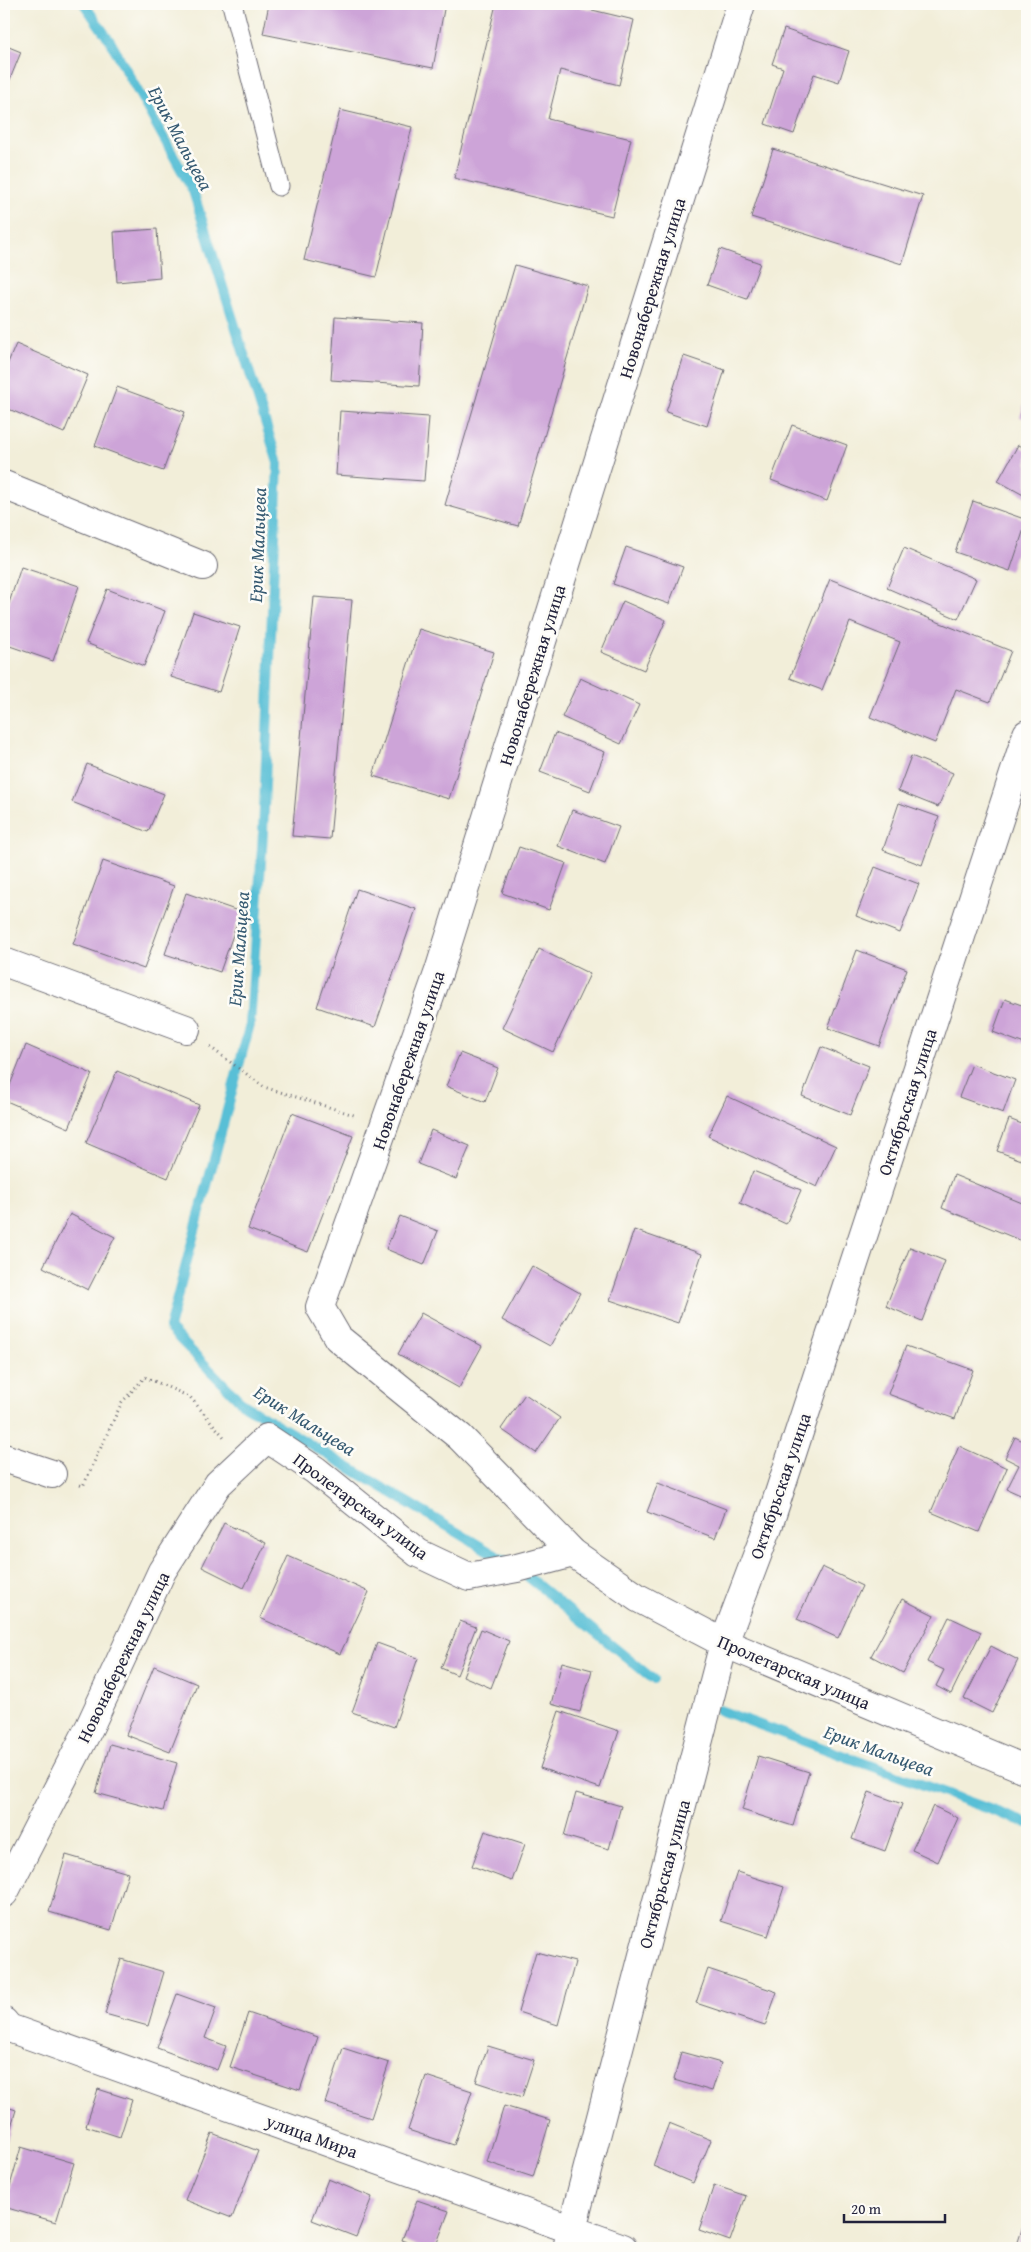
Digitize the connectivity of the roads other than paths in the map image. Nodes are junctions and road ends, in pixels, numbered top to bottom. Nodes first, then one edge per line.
1 (232, 4) edge
2 (741, 4) edge
3 (279, 186) dead end
4 (4, 485) edge
5 (203, 566) dead end
6 (1027, 734) edge
7 (4, 962) edge
8 (186, 1029) dead end
9 (338, 1338) joint
10 (267, 1438) joint
11 (4, 1458) edge
12 (52, 1474) road end
13 (573, 1552) junction
14 (724, 1643) junction
15 (1027, 1770) edge
16 (4, 1893) edge
17 (4, 2022) edge
18 (569, 2239) edge
19 (623, 2248) edge

1 - 3 lane
2 - 9 street, Новонабережная улица
4 - 5 street
6 - 14 street, Октябрьская улица
7 - 8 street
9 - 13 street, Пролетарская улица
10 - 13 street, Пролетарская улица
10 - 16 street, Новонабережная улица
11 - 12 street
13 - 14 street, Пролетарская улица
14 - 15 street, Пролетарская улица
14 - 18 street, Октябрьская улица
17 - 18 street, улица Мира
18 - 19 street, улица Мира

